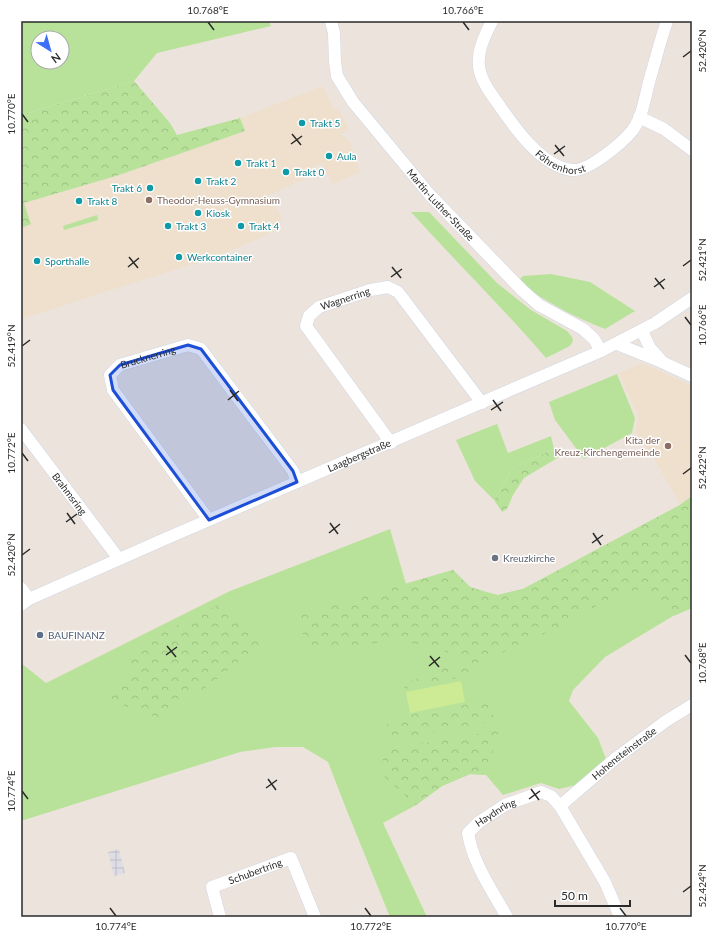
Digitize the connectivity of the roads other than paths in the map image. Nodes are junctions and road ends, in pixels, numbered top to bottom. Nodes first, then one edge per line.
1 (331, 21) edge
2 (492, 21) edge
3 (667, 21) edge
4 (639, 117) junction
5 (692, 149) edge
6 (692, 298) edge
7 (642, 331) junction
8 (617, 344) junction
9 (602, 351) junction
10 (662, 362) junction
11 (692, 376) edge
12 (482, 403) junction
13 (21, 428) edge
14 (390, 443) junction
15 (297, 482) junction
16 (209, 520) junction
17 (119, 559) junction
18 (21, 588) edge
19 (25, 602) edge
20 (692, 705) edge
21 (560, 806) junction
22 (220, 917) edge
23 (315, 917) edge
24 (507, 917) edge
25 (620, 917) edge

1 - 9 street, Martin-Luther-Straße
2 - 4 street, Föhrenhorst
3 - 4 street, Föhrenhorst
4 - 5 street
6 - 7 street, Laagbergstraße
7 - 8 street, Laagbergstraße
7 - 10 street
8 - 9 street, Laagbergstraße
8 - 10 street
9 - 12 street, Laagbergstraße
10 - 11 street
12 - 14 street, Laagbergstraße
12 - 14 street, Wagnerring
13 - 17 street, Brahmsring
14 - 15 street, Laagbergstraße
15 - 16 street, Laagbergstraße
15 - 16 street, Brucknerring
16 - 17 street, Laagbergstraße
17 - 19 street, Laagbergstraße
18 - 19 street
20 - 21 street, Hohensteinstraße
21 - 24 street, Haydnring
21 - 25 street, Haydnring
22 - 23 street, Schubertring

